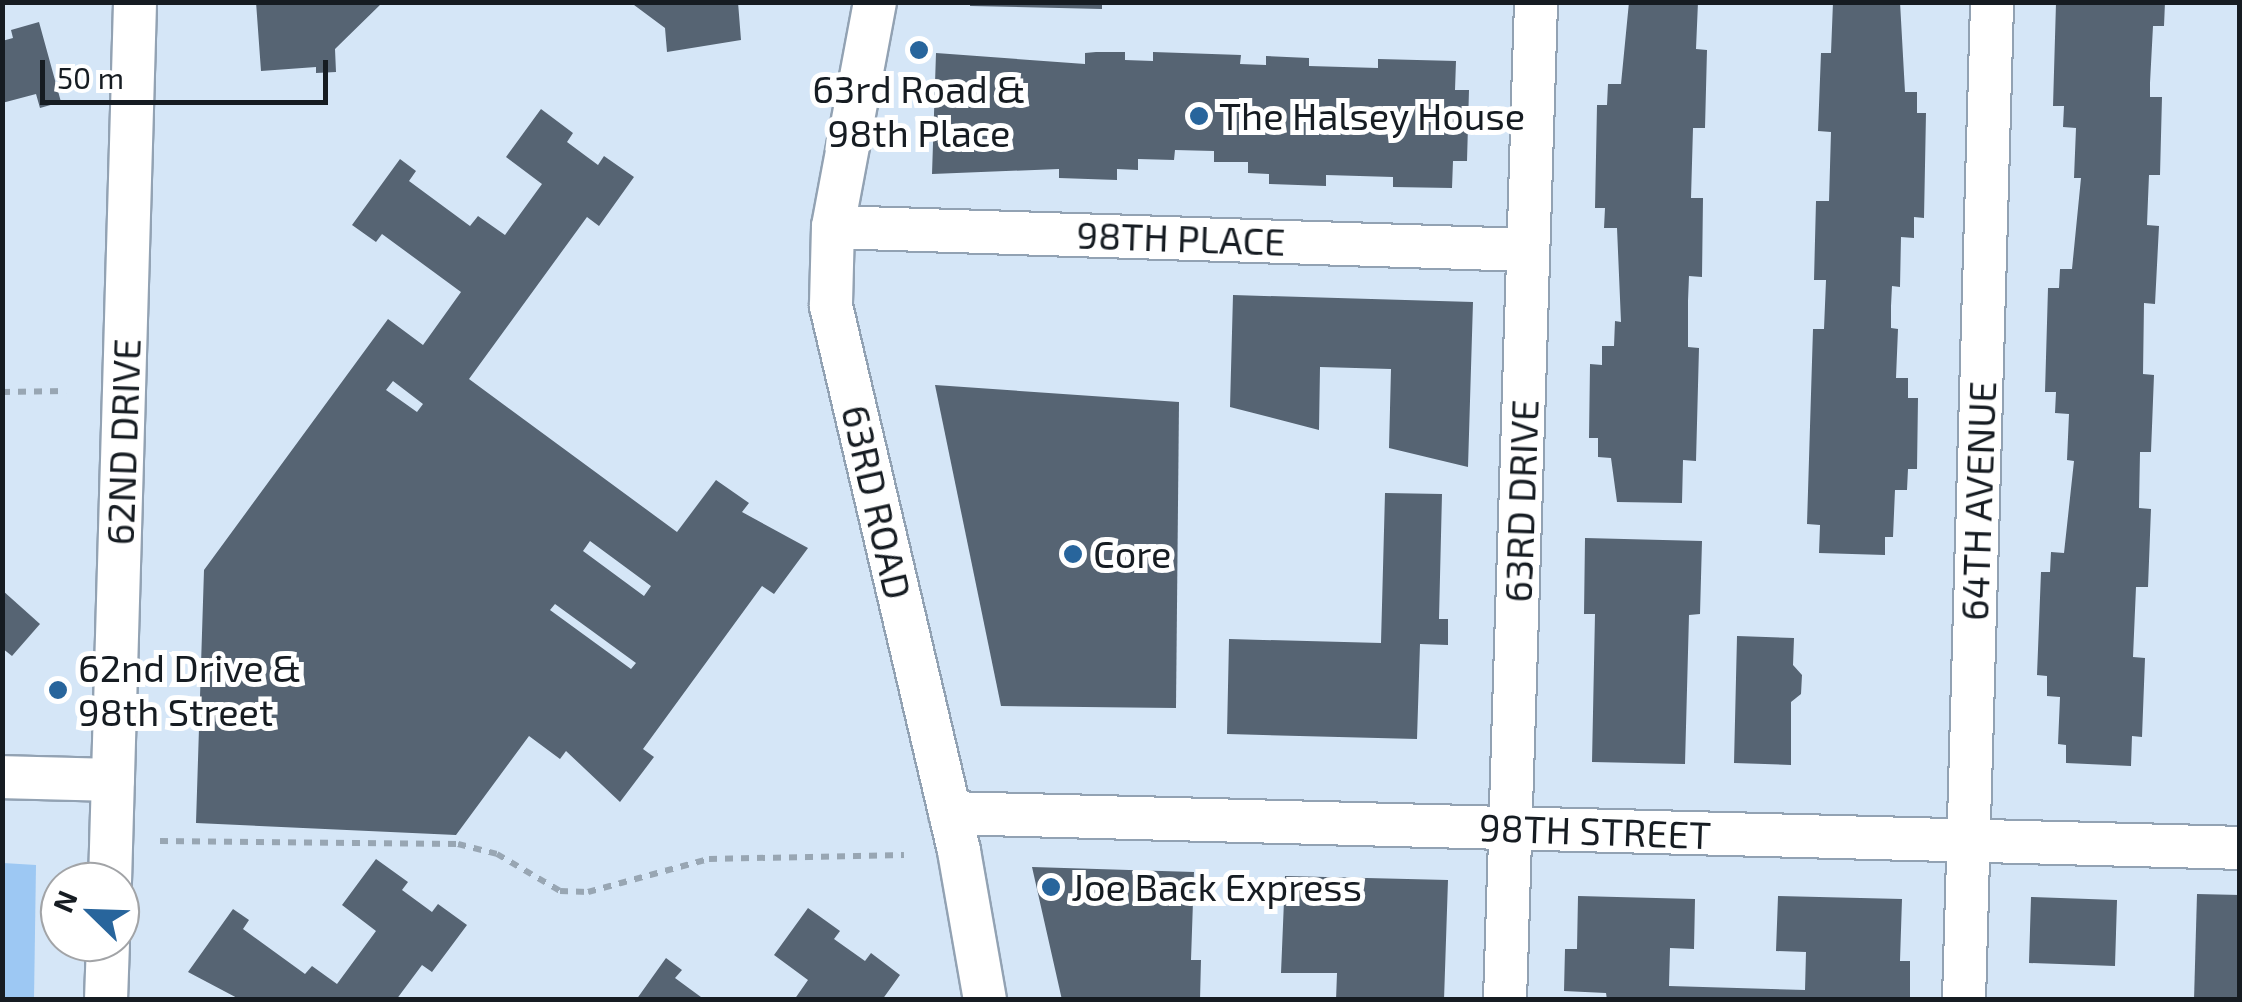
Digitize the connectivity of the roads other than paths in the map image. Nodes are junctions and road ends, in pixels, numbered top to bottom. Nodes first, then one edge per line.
1 (134, 2) edge
2 (875, 2) edge
3 (1536, 2) edge
4 (1992, 2) edge
5 (834, 227) junction
6 (1528, 250) junction
7 (2, 777) edge
8 (113, 780) junction
9 (950, 814) junction
10 (1512, 829) junction
11 (1968, 842) junction
12 (2240, 848) edge
13 (111, 862) edge
14 (107, 962) edge
15 (106, 1000) edge
16 (985, 1000) edge
17 (1504, 1000) edge
18 (1964, 1000) edge

1 - 8 street, 62ND DRIVE
2 - 5 street, 63RD ROAD
3 - 6 street, 63RD DRIVE
4 - 11 street, 64TH AVENUE
5 - 6 street, 98TH PLACE
5 - 9 street, 63RD ROAD
6 - 10 street, 63RD DRIVE
7 - 8 street
8 - 13 street, 62ND DRIVE
9 - 10 street, 98TH STREET
9 - 16 street, 63RD ROAD
10 - 11 street, 98TH STREET
10 - 17 street, 63RD DRIVE
11 - 12 street, 98TH STREET
11 - 18 street, 64TH AVENUE
14 - 15 street

